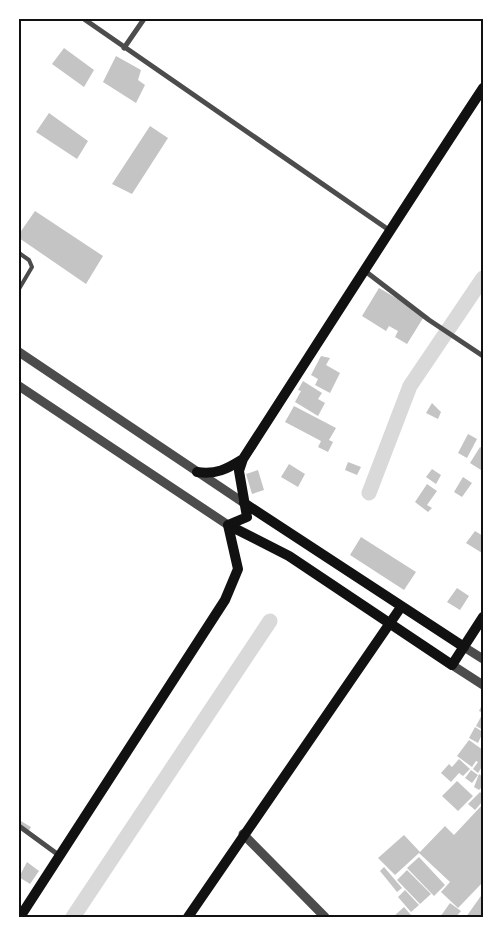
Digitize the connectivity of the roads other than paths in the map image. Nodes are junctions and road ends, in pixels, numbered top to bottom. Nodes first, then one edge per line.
1 (84, 19) edge
2 (144, 19) edge
3 (124, 48) junction
4 (483, 88) edge
5 (389, 230) junction
6 (19, 253) edge
7 (365, 271) junction
8 (19, 289) edge
9 (19, 352) edge
10 (483, 356) edge
11 (19, 386) edge
12 (243, 459) junction
13 (197, 472) junction
14 (244, 503) junction
15 (228, 526) junction
16 (401, 607) junction
17 (483, 617) edge
18 (390, 623) junction
19 (464, 647) junction
20 (483, 659) edge
21 (452, 665) junction
22 (483, 685) edge
23 (19, 826) edge
24 (243, 834) junction
25 (60, 856) junction
26 (20, 917) edge
27 (188, 917) edge
28 (325, 917) edge

1 - 3 street
2 - 3 street
3 - 5 street
4 - 5 main road
5 - 7 main road
6 - 8 lane
7 - 10 street
7 - 12 main road
9 - 13 street
11 - 15 street
12 - 13 main road
12 - 14 main road
13 - 14 street
14 - 15 main road
14 - 16 main road
15 - 18 main road
15 - 25 main road
16 - 18 main road
16 - 19 main road
17 - 19 main road
18 - 21 main road
18 - 24 main road
19 - 20 street
19 - 21 main road
21 - 22 street
23 - 25 street
24 - 27 main road
24 - 28 street
25 - 26 main road

